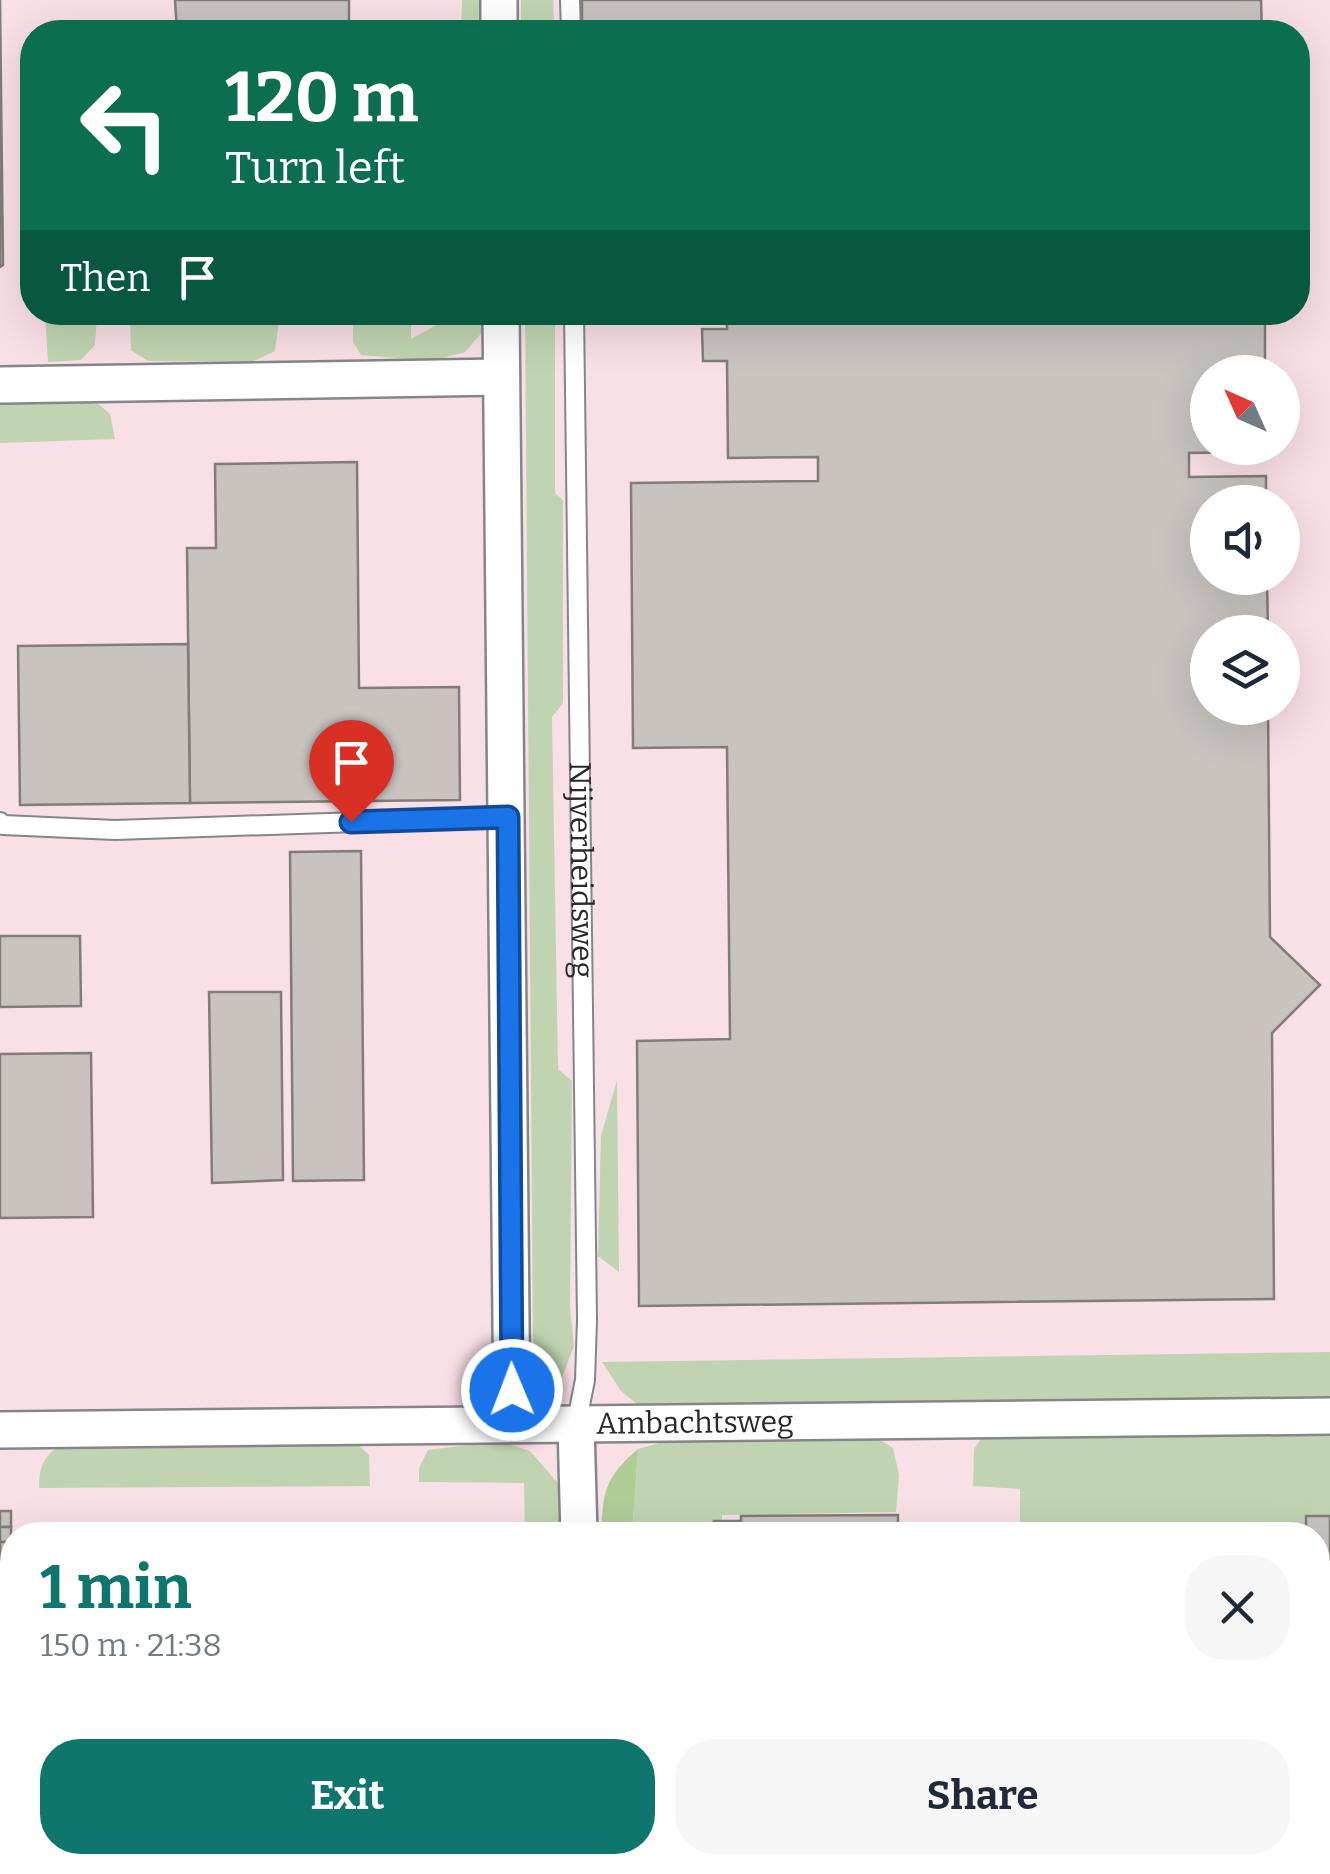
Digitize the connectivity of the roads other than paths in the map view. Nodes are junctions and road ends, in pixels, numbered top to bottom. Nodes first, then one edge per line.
1 (500, 325) edge
2 (574, 325) edge
3 (501, 377) junction
4 (0, 385) edge
5 (508, 817) junction
6 (0, 822) edge
7 (1330, 1416) edge
8 (512, 1423) junction
9 (576, 1425) junction
10 (0, 1430) edge
11 (579, 1522) edge

1 - 3 street
2 - 9 lane, Nijverheidsweg
3 - 4 street
3 - 5 street
5 - 6 lane
5 - 8 street
7 - 9 street, Ambachtsweg
8 - 9 street, Ambachtsweg
8 - 10 street, Ambachtsweg
9 - 11 street

